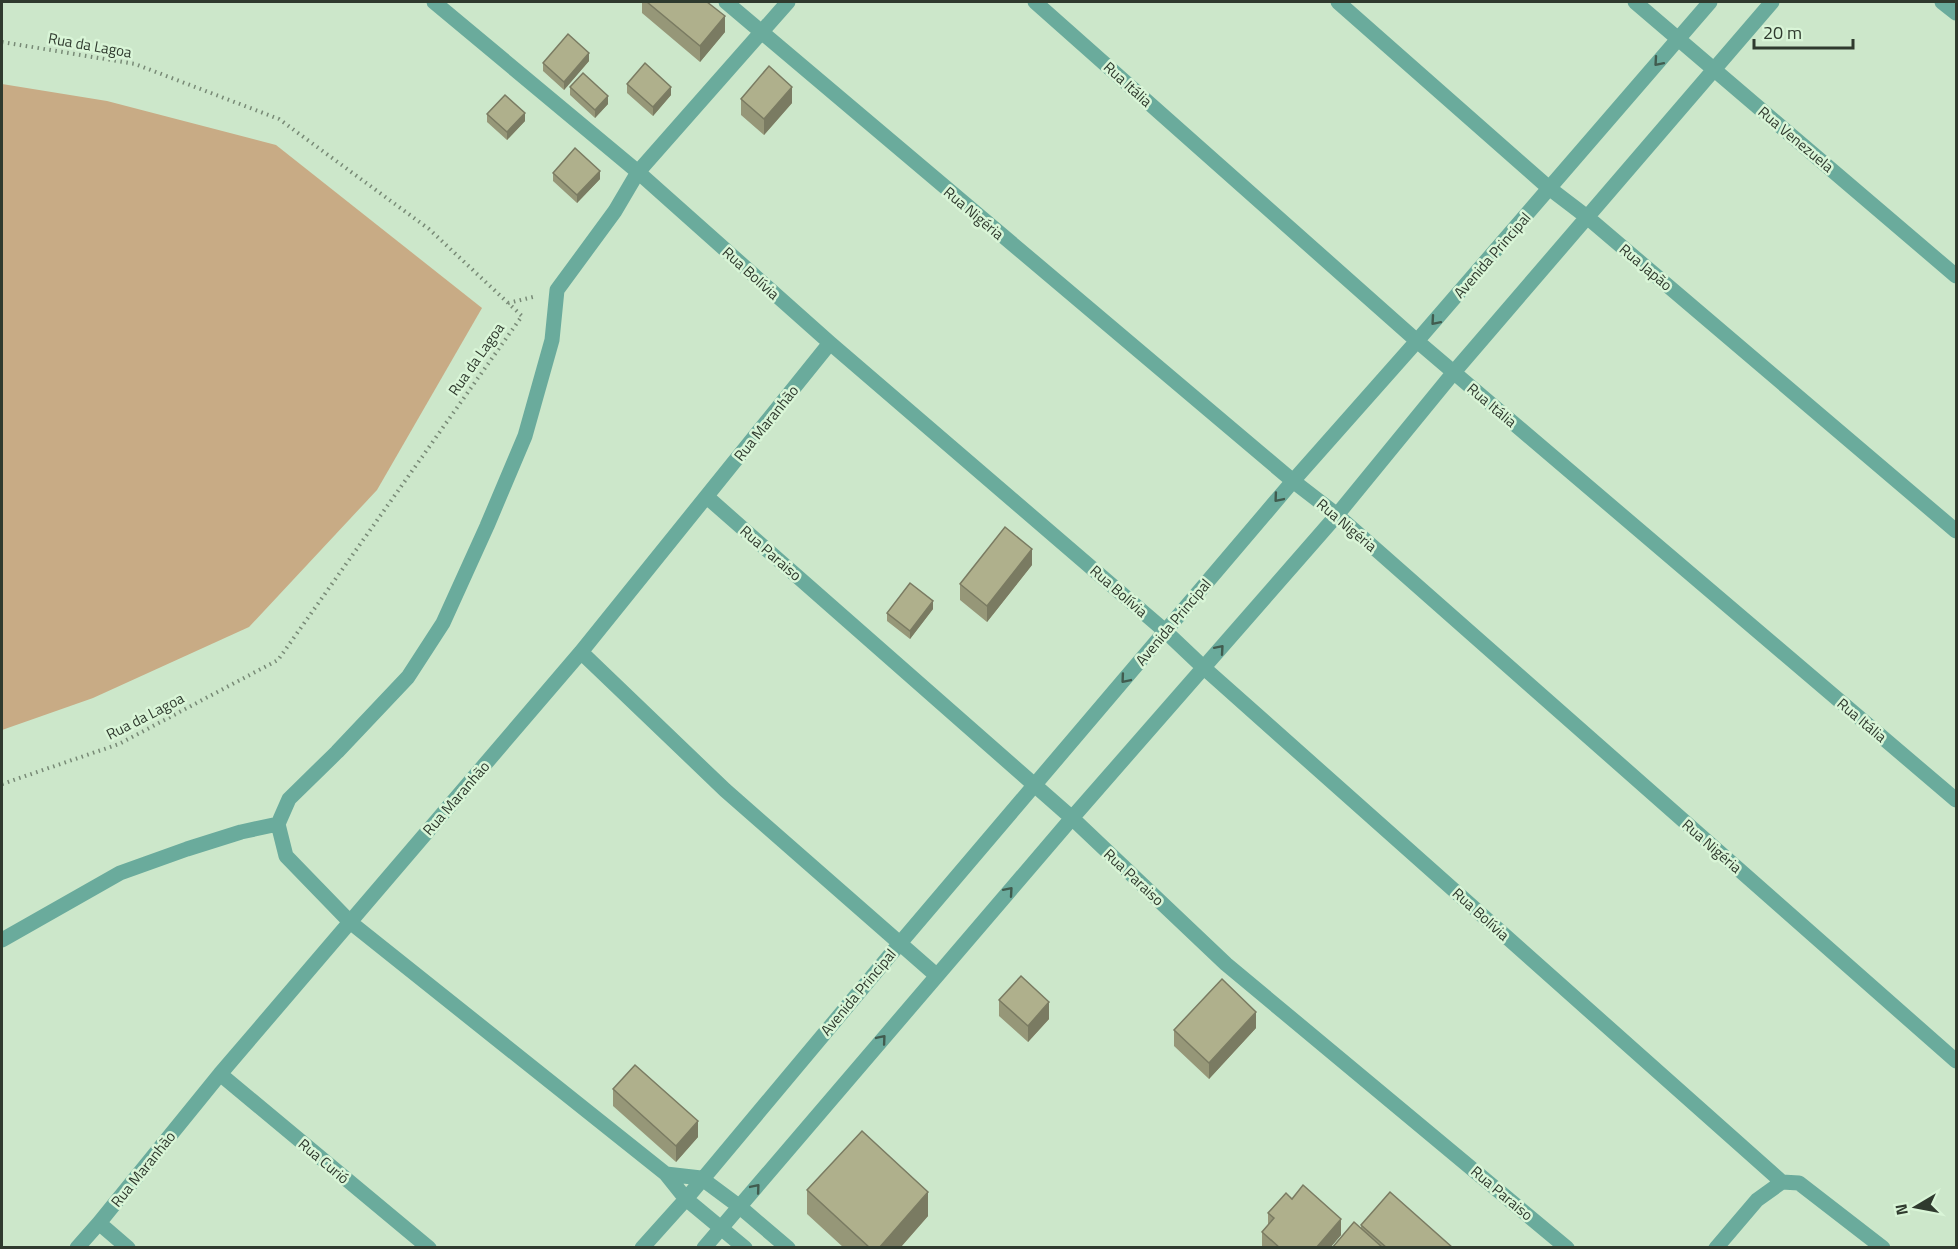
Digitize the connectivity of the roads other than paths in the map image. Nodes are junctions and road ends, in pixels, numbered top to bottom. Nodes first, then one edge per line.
1 (434, 2) edge
2 (726, 2) edge
3 (788, 2) edge
4 (1035, 2) edge
5 (1338, 2) edge
6 (1635, 2) edge
7 (1710, 2) edge
8 (1772, 2) edge
9 (1942, 2) edge
10 (1956, 14) edge
11 (760, 32) junction
12 (1678, 39) junction
13 (1714, 69) junction
14 (638, 172) junction
15 (1549, 188) junction
16 (1587, 217) junction
17 (1956, 276) edge
18 (1417, 342) junction
19 (830, 344) junction
20 (1454, 372) junction
21 (1293, 481) junction
22 (708, 497) junction
23 (1337, 515) junction
24 (1956, 531) edge
25 (1165, 631) junction
26 (581, 652) junction
27 (1203, 667) junction
28 (1034, 786) junction
29 (1956, 800) edge
30 (1072, 818) junction
31 (278, 824) junction
32 (350, 922) junction
33 (2, 940) edge
34 (901, 942) junction
35 (936, 975) junction
36 (1956, 1061) edge
37 (220, 1074) junction
38 (666, 1174) junction
39 (701, 1178) junction
40 (1782, 1182) junction
41 (686, 1199) junction
42 (740, 1207) junction
43 (99, 1223) junction
44 (721, 1228) junction
45 (77, 1248) edge
46 (128, 1248) edge
47 (429, 1248) edge
48 (642, 1248) edge
49 (704, 1248) edge
50 (745, 1248) edge
51 (788, 1248) edge
52 (1567, 1248) edge
53 (1716, 1248) edge
54 (1883, 1248) edge

1 - 14 street, Rua Bolívia
2 - 11 street, Rua Nigéria
3 - 11 street
4 - 18 street, Rua Itália
5 - 15 street, Rua Japão
6 - 12 street, Rua Venezuela
7 - 12 street, Avenida Principal
8 - 13 street
9 - 10 street
11 - 14 street
11 - 21 street, Rua Nigéria
12 - 13 street, Rua Venezuela
12 -> 15 street, Avenida Principal
13 - 16 street
13 - 17 street, Rua Venezuela
14 - 19 street, Rua Bolívia
14 - 31 street
15 - 16 street, Rua Japão
15 -> 18 street, Avenida Principal
16 - 20 street
16 - 24 street, Rua Japão
18 - 20 street, Rua Itália
18 - 21 street, Avenida Principal
19 - 22 street, Rua Maranhão
19 - 25 street, Rua Bolívia
20 - 23 street
20 - 29 street, Rua Itália
21 - 23 street, Rua Nigéria
21 -> 25 street, Avenida Principal
22 - 26 street, Rua Maranhão
22 - 28 street, Rua Paraiso
27 -> 23 street
23 - 36 street, Rua Nigéria
25 - 27 street, Rua Bolívia
25 -> 28 street, Avenida Principal
26 - 32 street, Rua Maranhão
26 - 34 street
27 - 30 street
27 - 40 street, Rua Bolívia
28 - 30 street, Rua Paraiso
28 - 34 street, Avenida Principal
35 -> 30 street
30 - 52 street, Rua Paraiso
31 - 32 street
31 - 33 street
32 - 37 street, Rua Maranhão
32 - 38 street
34 - 35 street
34 - 39 street, Avenida Principal
42 -> 35 street
37 - 43 street, Rua Maranhão
37 - 47 street, Rua Curió
38 - 39 street
38 - 41 street
39 - 41 street, Avenida Principal
39 - 42 street
40 - 53 street
40 - 54 street, Rua Bolívia
41 - 44 street
41 - 48 street, Avenida Principal
42 - 44 street
42 - 51 street
43 - 45 street, Rua Maranhão
43 - 46 street
44 - 49 street
44 - 50 street

